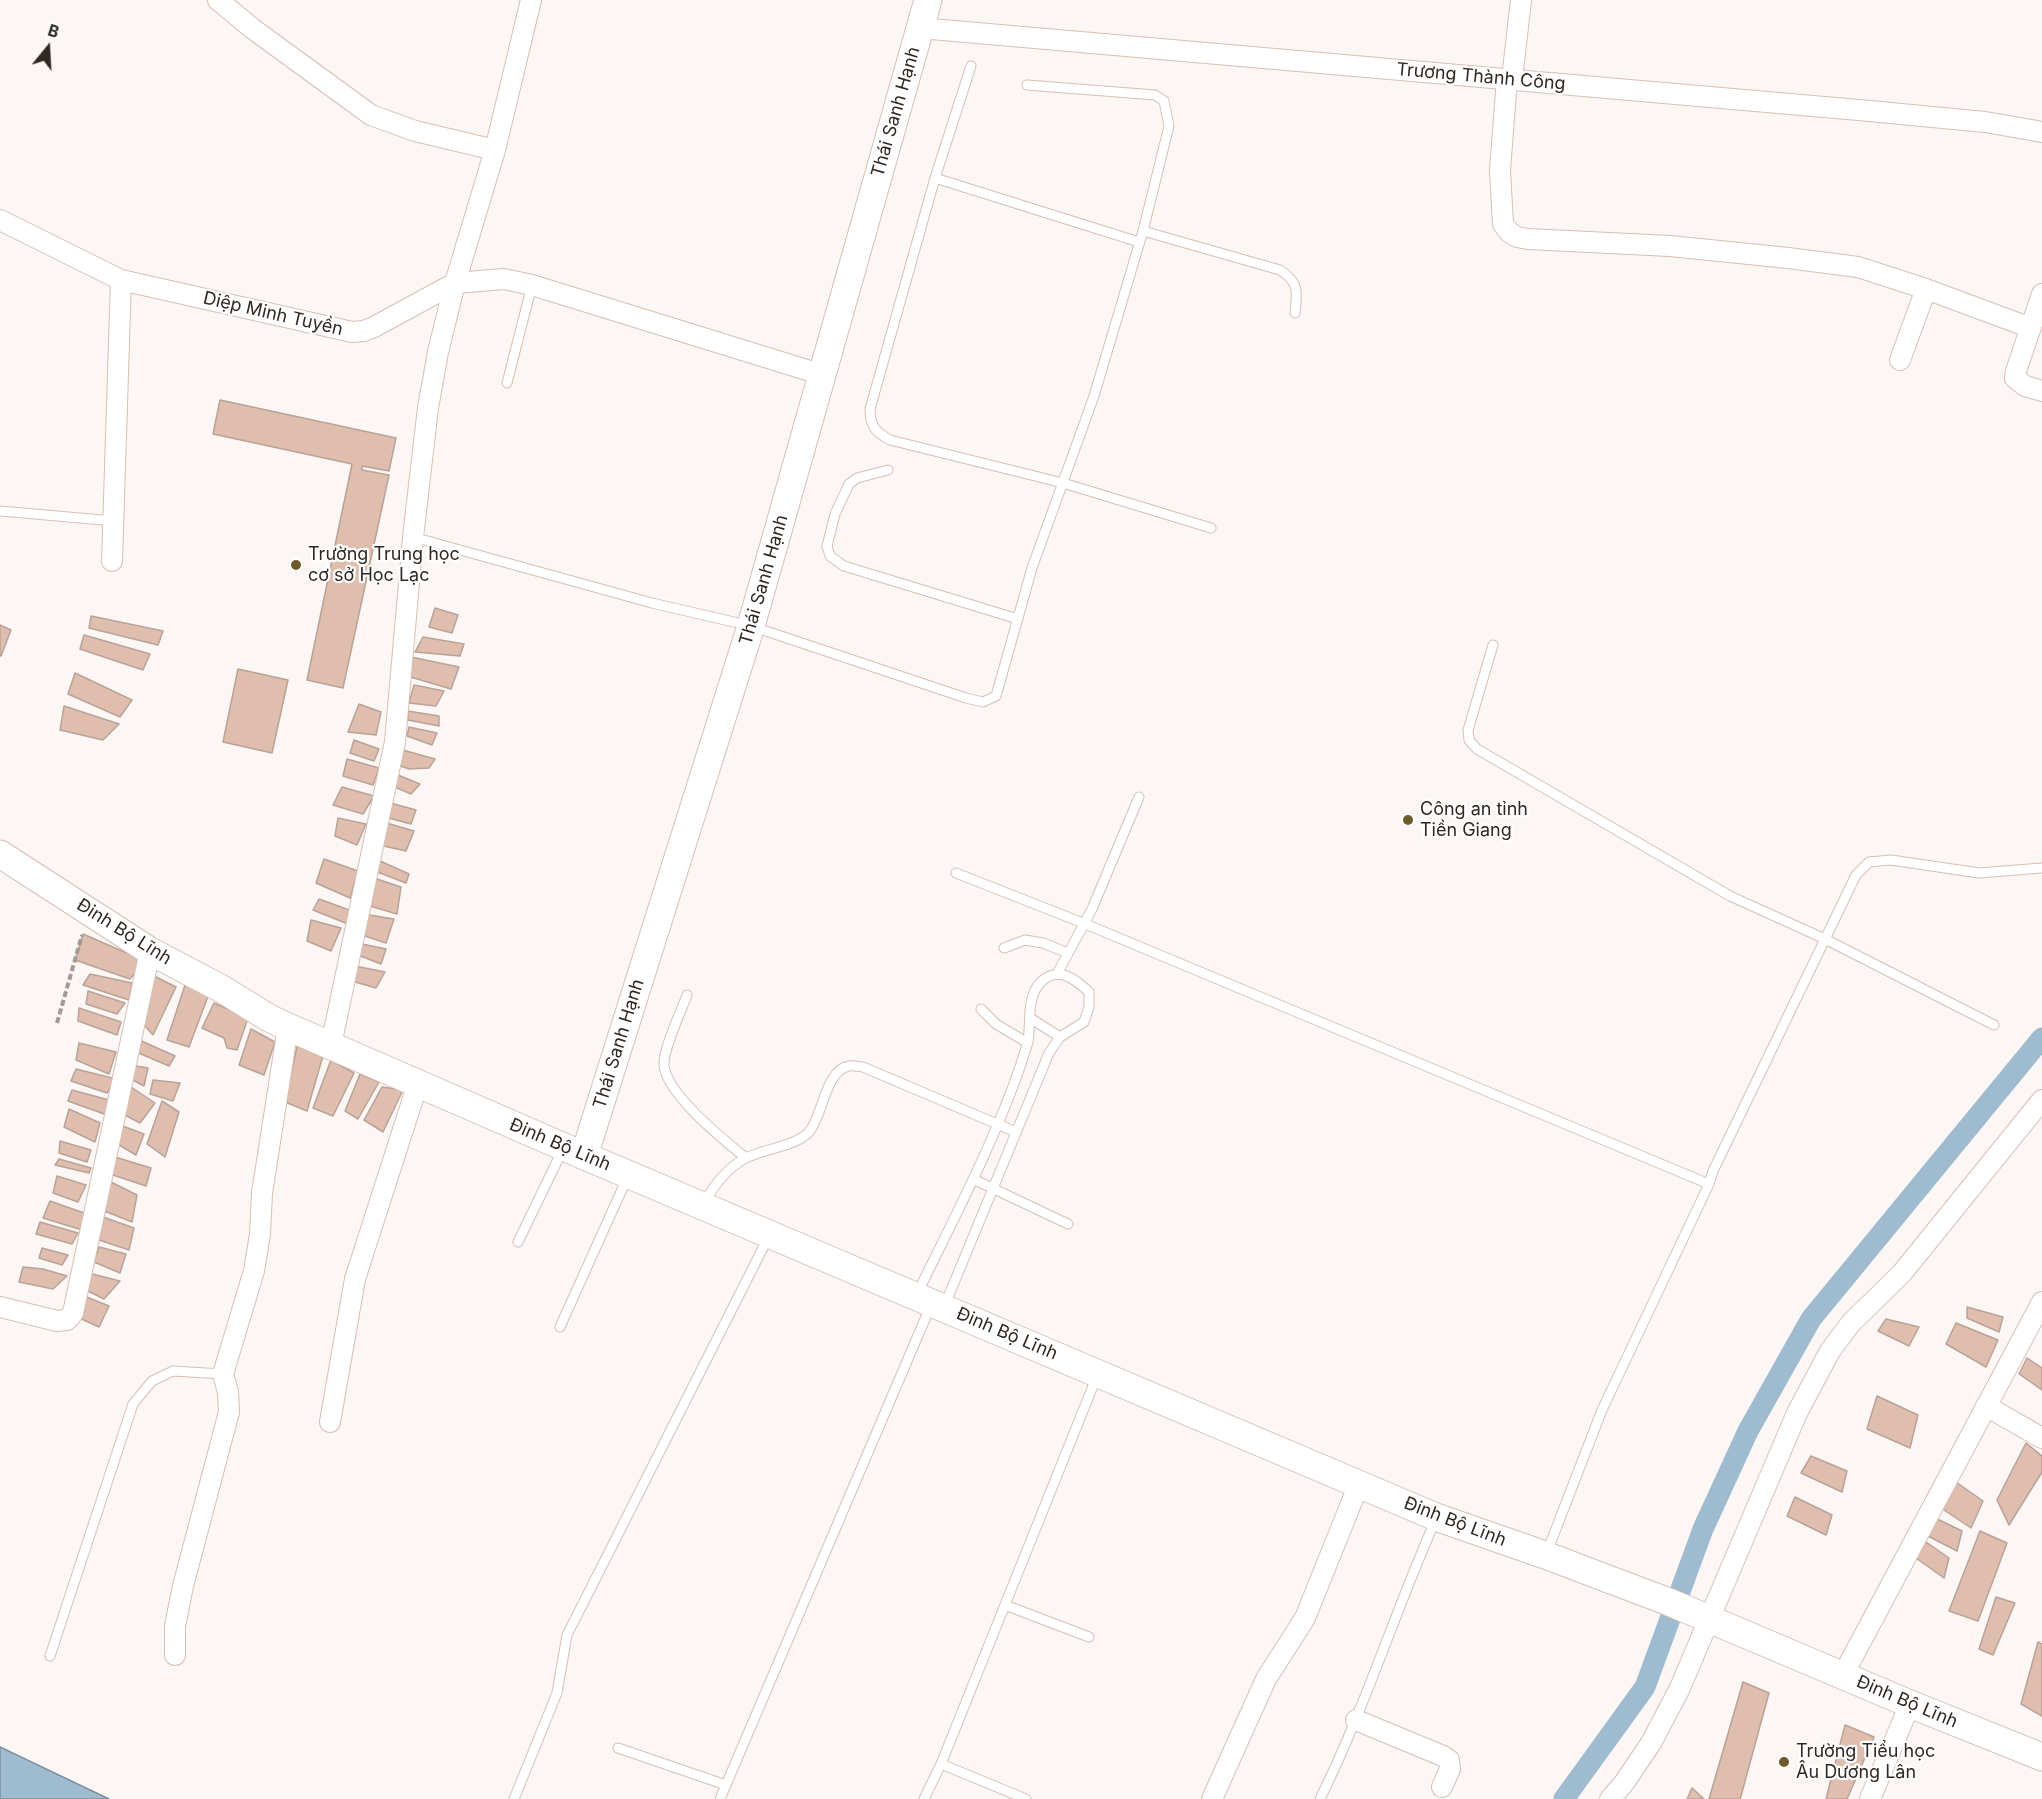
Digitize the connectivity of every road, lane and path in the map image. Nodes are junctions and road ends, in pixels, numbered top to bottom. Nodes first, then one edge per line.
1 (218, 0) edge
2 (531, 0) edge
3 (928, 0) edge
4 (1521, 0) edge
5 (920, 28) junction
6 (972, 66) dead end
7 (1510, 79) junction
8 (1027, 85) dead end
9 (2042, 132) edge
10 (495, 150) junction
11 (935, 178) junction
12 (0, 220) edge
13 (1143, 231) junction
14 (1139, 242) junction
15 (122, 280) junction
16 (455, 283) junction
17 (532, 285) junction
18 (1926, 289) junction
19 (2042, 294) edge
20 (1295, 313) dead end
21 (2031, 328) junction
22 (1900, 360) dead end
23 (823, 375) junction
24 (507, 383) dead end
25 (2042, 391) edge
26 (888, 470) dead end
27 (1063, 483) junction
28 (0, 511) edge
29 (114, 521) junction
30 (1211, 528) dead end
31 (413, 537) junction
32 (112, 561) dead end
33 (1018, 620) junction
34 (751, 626) junction
35 (1493, 645) dead end
36 (1139, 797) dead end
37 (0, 854) edge
38 (2042, 868) edge
39 (956, 873) dead end
40 (88, 910) junction
41 (1083, 923) junction
42 (1825, 939) junction
43 (1004, 948) dead end
44 (150, 951) junction
45 (1068, 953) junction
46 (1057, 974) junction
47 (687, 995) dead end
48 (981, 1009) dead end
49 (1030, 1018) junction
50 (57, 1023) dead end
51 (1994, 1025) dead end
52 (288, 1027) junction
53 (1060, 1037) junction
54 (1028, 1043) junction
55 (331, 1045) junction
56 (418, 1083) junction
57 (2042, 1100) edge
58 (997, 1123) junction
59 (1016, 1132) junction
60 (574, 1151) junction
61 (746, 1158) junction
62 (628, 1174) junction
63 (973, 1179) junction
64 (1709, 1184) junction
65 (993, 1187) junction
66 (702, 1206) junction
67 (1068, 1224) dead end
68 (770, 1234) junction
69 (518, 1242) dead end
70 (931, 1302) junction
71 (2042, 1302) edge
72 (0, 1307) edge
73 (560, 1327) dead end
74 (223, 1374) junction
75 (1098, 1374) junction
76 (1986, 1406) junction
77 (330, 1422) dead end
78 (2042, 1438) edge
79 (1359, 1484) junction
80 (1437, 1517) junction
81 (1545, 1555) junction
82 (1005, 1605) junction
83 (1704, 1617) junction
84 (1089, 1637) dead end
85 (175, 1655) dead end
86 (50, 1656) dead end
87 (1843, 1675) junction
88 (1910, 1704) junction
89 (1356, 1720) junction
90 (618, 1748) dead end
91 (2042, 1757) edge
92 (941, 1764) junction
93 (726, 1785) junction
94 (1442, 1787) dead end
95 (514, 1799) edge
96 (720, 1799) edge
97 (924, 1799) edge
98 (1026, 1799) edge
99 (1212, 1799) edge
100 (1320, 1799) edge
101 (1610, 1799) edge
102 (1870, 1799) edge

1 - 10 street
2 - 10 street
3 - 5 main road, Thái Sanh Hạnh
4 - 7 street
5 - 7 street, Trương Thành Công
5 - 23 main road, Thái Sanh Hạnh
6 - 11 lane
7 - 9 street, Trương Thành Công
7 - 18 street
8 - 13 lane
10 - 16 street
11 - 14 lane
11 - 27 lane
12 - 15 street, Diệp Minh Tuyền
13 - 14 lane
13 - 20 lane
14 - 27 lane
15 - 16 street, Diệp Minh Tuyền
15 - 29 street
16 - 17 street, Diệp Minh Tuyền
16 - 31 street
17 - 23 street, Diệp Minh Tuyền
17 - 24 lane
18 - 21 street
18 - 22 street
19 - 21 street
21 - 25 street
23 - 34 main road, Thái Sanh Hạnh
26 - 33 lane
27 - 30 lane
27 - 33 lane
28 - 29 lane
29 - 32 street
31 - 34 lane
31 - 55 street
33 - 34 lane
34 - 60 main road, Thái Sanh Hạnh
35 - 42 lane
36 - 41 lane
37 - 40 main road, Đinh Bộ Lĩnh
38 - 42 lane
39 - 41 lane
40 - 44 main road, Đinh Bộ Lĩnh
40 - 50 path
41 - 45 lane
41 - 64 lane
42 - 51 lane
42 - 64 lane
43 - 45 lane
44 - 52 main road, Đinh Bộ Lĩnh
44 - 72 street
45 - 46 lane
46 - 49 lane
46 - 53 lane
47 - 61 lane
48 - 54 lane
49 - 53 lane
49 - 54 lane
52 - 55 main road, Đinh Bộ Lĩnh
52 - 74 street
53 - 59 lane
54 - 58 lane
55 - 56 main road, Đinh Bộ Lĩnh
56 - 60 main road, Đinh Bộ Lĩnh
56 - 77 street
57 - 83 street
58 - 59 lane
58 - 61 lane
58 - 63 lane
59 - 65 lane
60 - 62 main road, Đinh Bộ Lĩnh
60 - 69 lane
61 - 66 lane
62 - 66 main road, Đinh Bộ Lĩnh
62 - 73 lane
63 - 65 lane
63 - 70 lane
64 - 81 lane
65 - 67 lane
65 - 70 lane
66 - 68 main road, Đinh Bộ Lĩnh
68 - 70 main road, Đinh Bộ Lĩnh
68 - 95 lane
70 - 75 main road, Đinh Bộ Lĩnh
70 - 93 lane
71 - 76 street
74 - 85 street
74 - 86 lane
75 - 79 main road, Đinh Bộ Lĩnh
75 - 82 lane
76 - 78 street
76 - 87 street
79 - 80 main road, Đinh Bộ Lĩnh
79 - 99 street
80 - 81 main road, Đinh Bộ Lĩnh
80 - 89 lane
81 - 83 main road, Đinh Bộ Lĩnh
82 - 84 lane
82 - 92 lane
83 - 87 main road, Đinh Bộ Lĩnh
83 - 101 street
87 - 88 main road, Đinh Bộ Lĩnh
88 - 91 main road, Đinh Bộ Lĩnh
88 - 102 street
89 - 94 street
89 - 100 lane
90 - 93 lane
92 - 97 lane
92 - 98 lane
93 - 96 lane

